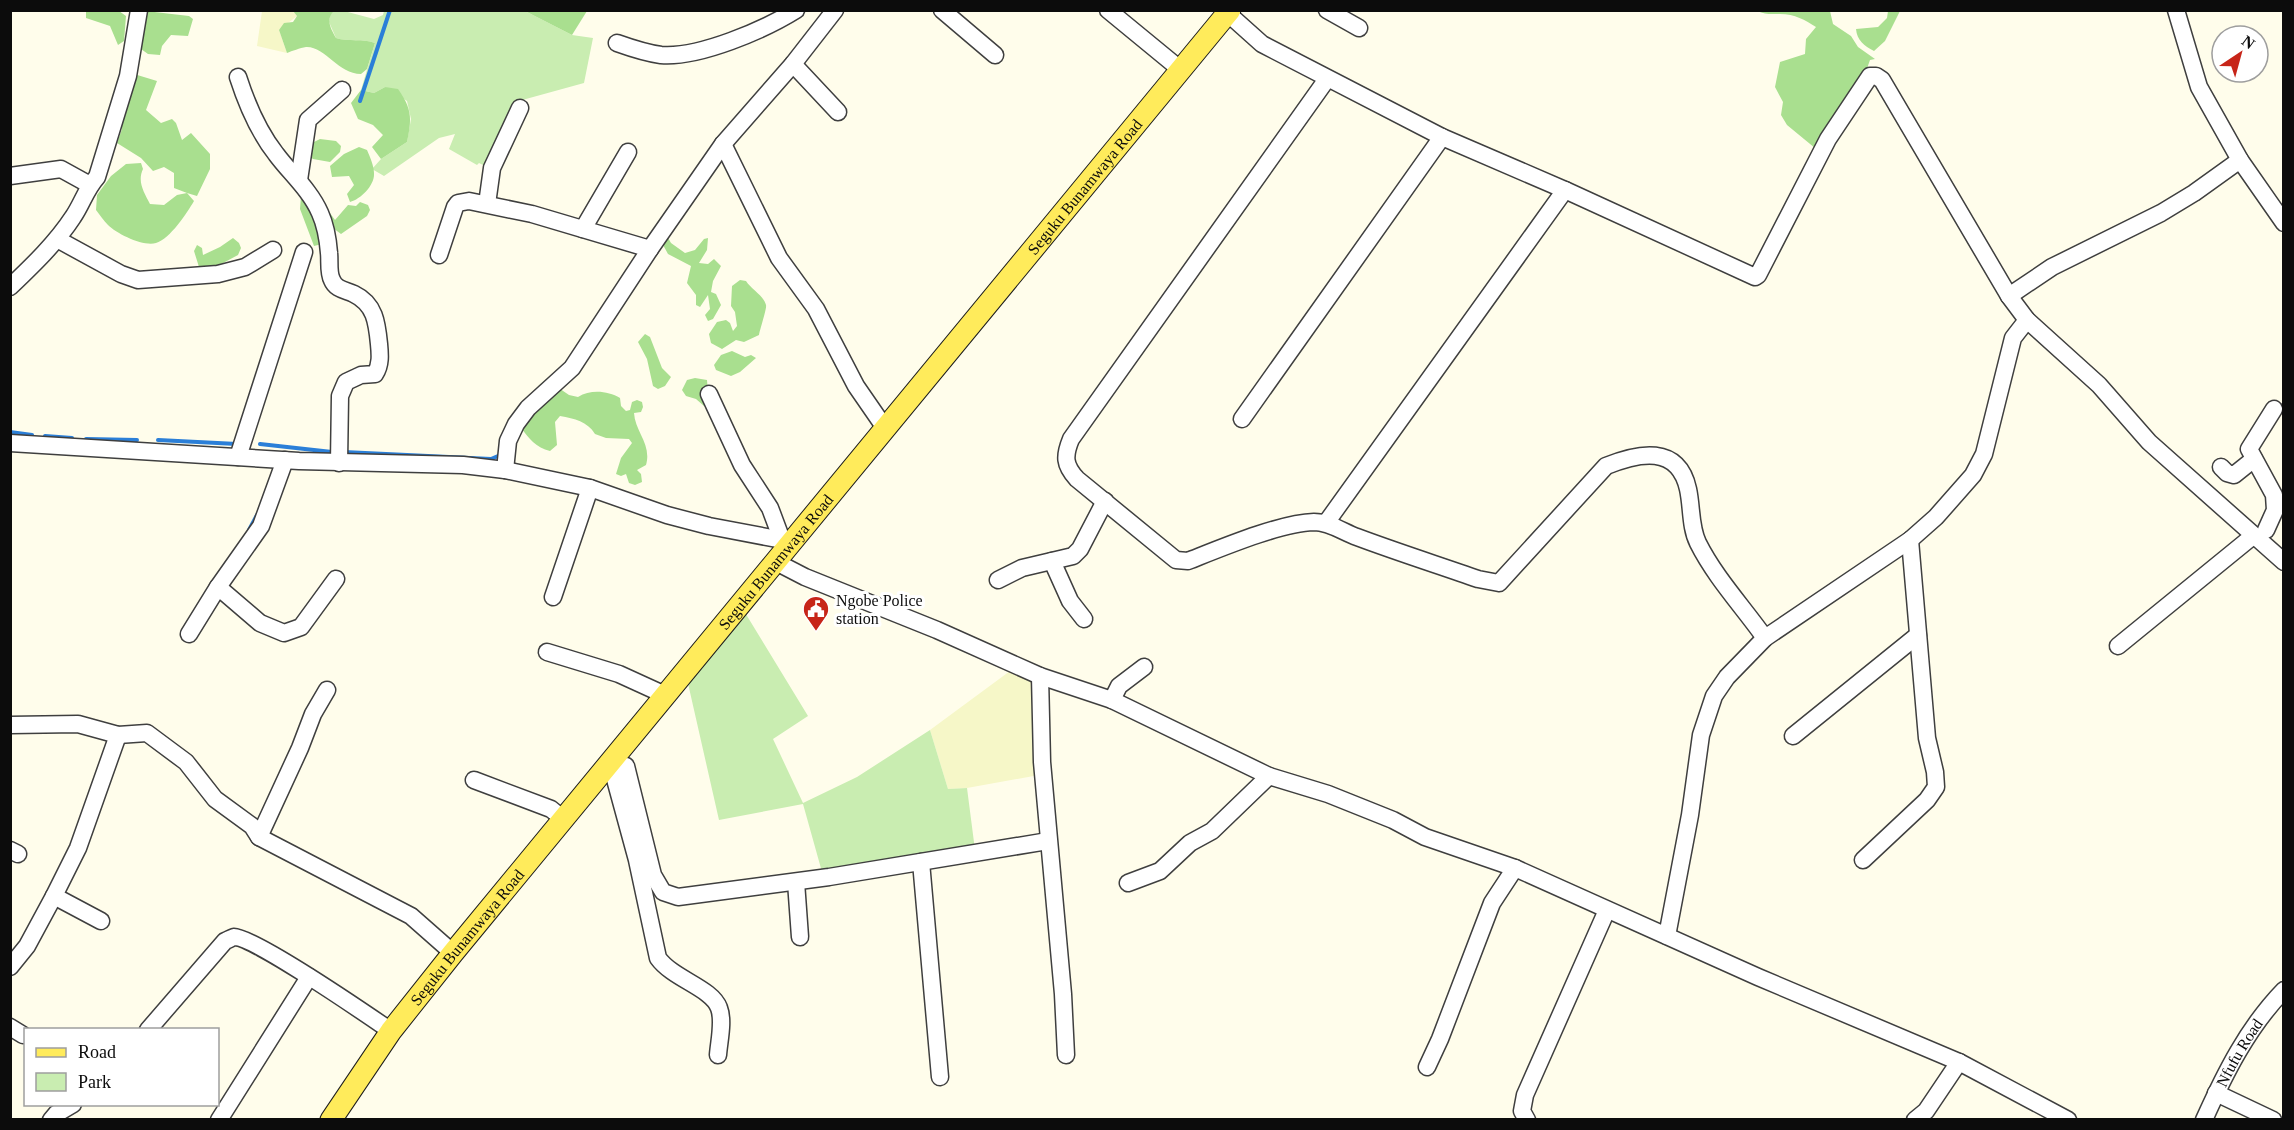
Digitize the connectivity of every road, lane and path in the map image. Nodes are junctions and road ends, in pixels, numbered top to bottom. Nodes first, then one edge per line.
1 (139, 10) edge
2 (796, 10) edge
3 (835, 10) edge
4 (942, 10) edge
5 (1108, 10) edge
6 (1327, 10) edge
7 (2176, 10) edge
8 (1227, 11) edge
9 (1359, 28) dead end
10 (617, 44) dead end
11 (995, 55) dead end
12 (793, 64) junction
13 (1180, 70) junction
14 (238, 77) dead end
15 (1327, 79) junction
16 (342, 90) dead end
17 (520, 108) dead end
18 (838, 112) dead end
19 (1442, 137) junction
20 (723, 144) junction
21 (628, 152) dead end
22 (2240, 160) junction
23 (10, 176) edge
24 (299, 180) junction
25 (90, 185) junction
26 (1565, 190) junction
27 (487, 204) junction
28 (2283, 223) edge
29 (583, 229) junction
30 (57, 239) junction
31 (650, 249) junction
32 (273, 250) dead end
33 (304, 252) dead end
34 (439, 255) dead end
35 (10, 287) edge
36 (2009, 296) junction
37 (2027, 320) junction
38 (709, 394) dead end
39 (2274, 409) dead end
40 (1242, 419) dead end
41 (885, 428) junction
42 (10, 443) edge
43 (238, 457) junction
44 (2254, 459) junction
45 (285, 460) junction
46 (339, 463) junction
47 (2221, 467) dead end
48 (505, 470) junction
49 (590, 488) junction
50 (1105, 501) junction
51 (2283, 509) edge
52 (1326, 523) junction
53 (2259, 535) junction
54 (1910, 540) junction
55 (787, 541) junction
56 (1052, 561) junction
57 (776, 562) junction
58 (2283, 562) edge
59 (336, 579) dead end
60 (998, 580) dead end
61 (218, 587) junction
62 (553, 597) dead end
63 (1084, 619) dead end
64 (189, 634) dead end
65 (1918, 635) junction
66 (1765, 638) junction
67 (2118, 646) dead end
68 (547, 652) dead end
69 (1144, 667) dead end
70 (1040, 676) junction
71 (327, 690) dead end
72 (665, 695) junction
73 (1112, 700) junction
74 (10, 725) edge
75 (118, 735) junction
76 (1793, 736) dead end
77 (618, 764) junction
78 (1269, 776) junction
79 (474, 780) dead end
80 (562, 818) junction
81 (259, 837) junction
82 (1048, 841) junction
83 (1863, 860) dead end
84 (921, 862) junction
85 (1515, 868) junction
86 (796, 882) junction
87 (1128, 883) dead end
88 (54, 896) junction
89 (1607, 910) junction
90 (101, 921) dead end
91 (1667, 936) junction
92 (800, 937) dead end
93 (453, 953) junction
94 (11, 965) edge
95 (309, 977) junction
96 (2283, 990) edge
97 (149, 1028) edge
98 (391, 1031) junction
99 (718, 1055) dead end
100 (1066, 1055) dead end
101 (1959, 1062) junction
102 (1426, 1067) dead end
103 (940, 1077) dead end
104 (2216, 1093) junction
105 (70, 1106) edge
106 (2043, 1113) edge
107 (51, 1119) edge
108 (219, 1119) edge
109 (331, 1119) edge
110 (1527, 1119) edge
111 (1915, 1119) edge
112 (2068, 1119) edge
113 (2204, 1119) edge
114 (2273, 1119) edge

1 - 25 street
2 - 10 street
3 - 12 street
4 - 11 street
5 - 13 street
6 - 9 street
7 - 22 street
8 - 13 main road, Seguku Bunamwaya Road
8 - 15 street
12 - 18 street
12 - 20 street
13 - 41 main road, Seguku Bunamwaya Road
14 - 24 street
15 - 19 street
15 - 50 street
16 - 24 street
17 - 27 street
19 - 26 street
19 - 40 street
20 - 31 street
20 - 41 street
21 - 29 street
22 - 28 street
22 - 36 street
23 - 25 street
24 - 46 street
25 - 30 street
26 - 36 street
26 - 52 street
27 - 29 street
27 - 34 street
29 - 31 street
30 - 32 street
30 - 35 street
31 - 48 street
33 - 43 street
36 - 37 street
37 - 53 street
37 - 54 street
38 - 55 street
39 - 44 street
41 - 55 main road, Seguku Bunamwaya Road
42 - 43 street
43 - 45 street
44 - 47 street
44 - 53 street
45 - 46 street
45 - 61 street
46 - 48 street
48 - 49 street
49 - 55 street
49 - 62 street
50 - 52 street
50 - 56 street
51 - 53 street
52 - 66 street
53 - 58 street
53 - 67 street
54 - 65 street
54 - 66 street
55 - 57 main road, Seguku Bunamwaya Road
56 - 60 street
56 - 63 street
57 - 70 street
57 - 72 main road, Seguku Bunamwaya Road
59 - 61 street
61 - 64 street
65 - 76 street
65 - 83 street
66 - 91 street
68 - 72 street
69 - 73 street
70 - 73 street
70 - 82 street
71 - 81 street
72 - 77 main road, Seguku Bunamwaya Road
73 - 78 street
74 - 75 street
75 - 81 street
75 - 88 street
77 - 80 main road, Seguku Bunamwaya Road
77 - 86 street
77 - 99 street
78 - 85 street
78 - 87 street
79 - 80 street
80 - 93 main road, Seguku Bunamwaya Road
81 - 93 street
82 - 84 street
82 - 100 street
84 - 86 street
84 - 103 street
85 - 89 street
85 - 102 street
86 - 92 street
88 - 90 street
88 - 94 street
89 - 91 street
89 - 110 street
91 - 101 street
93 - 98 main road, Seguku Bunamwaya Road
95 - 97 street
95 - 98 street
95 - 108 street
96 - 104 street, Nfufu Road
98 - 109 main road, Seguku Bunamwaya Road
101 - 106 street
101 - 111 street
104 - 113 street, Nfufu Road
104 - 114 street
105 - 107 street
106 - 112 street

